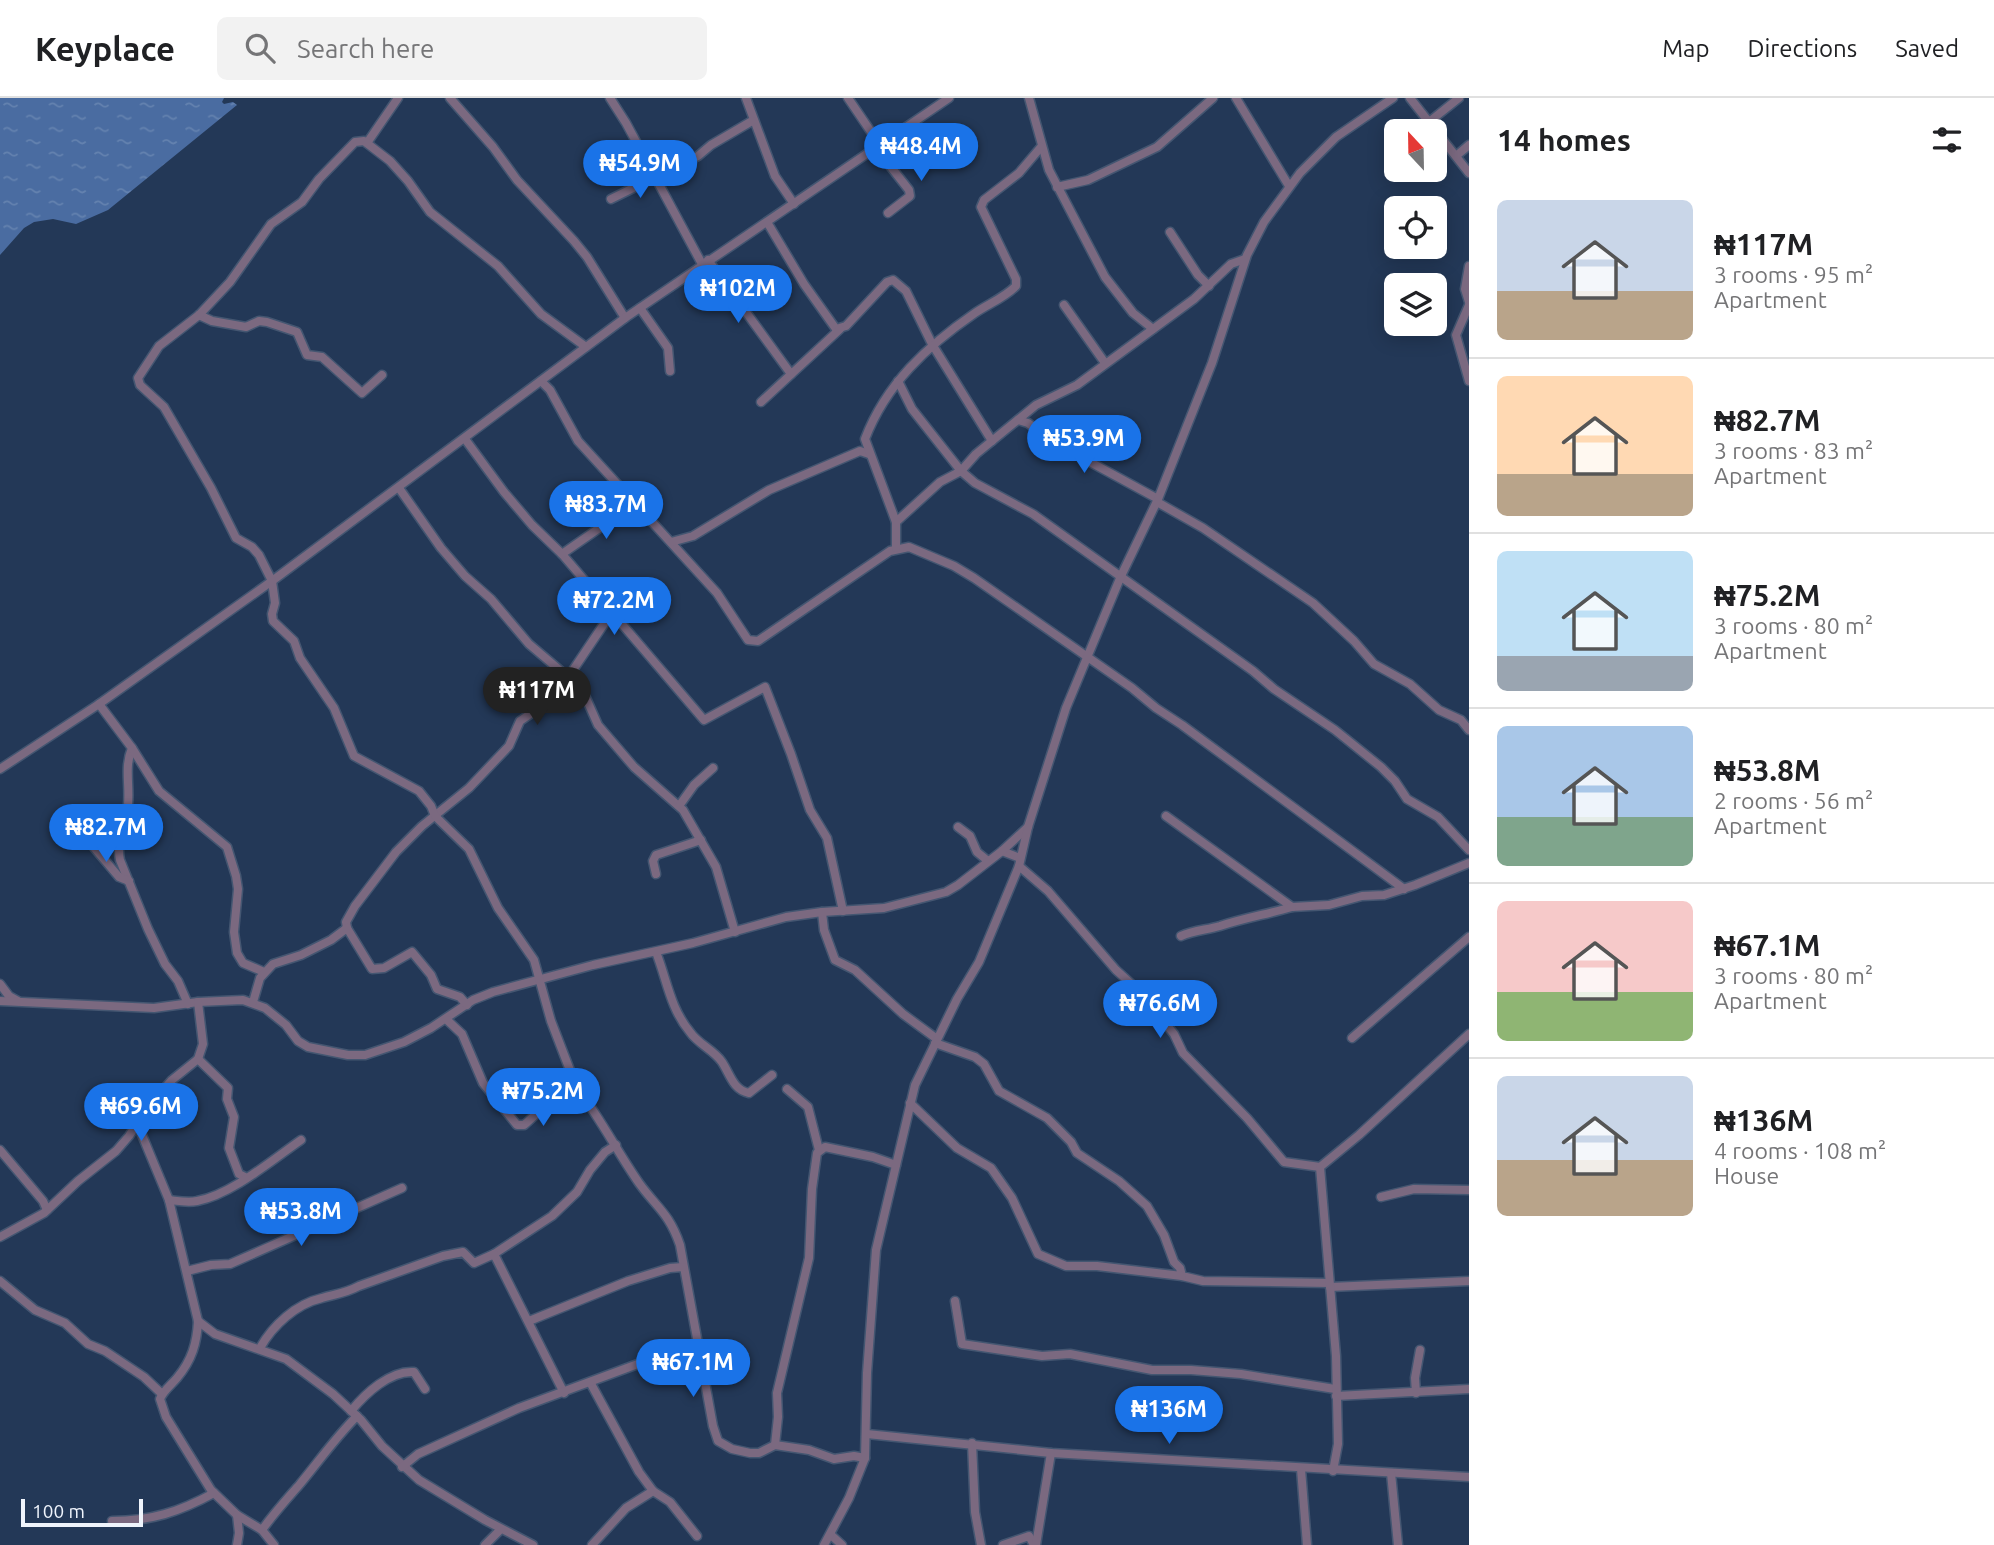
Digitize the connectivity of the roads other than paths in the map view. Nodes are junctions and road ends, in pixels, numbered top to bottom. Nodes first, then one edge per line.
1 (398, 98) edge
2 (450, 98) edge
3 (610, 98) edge
4 (746, 98) edge
5 (848, 98) edge
6 (948, 98) edge
7 (1029, 98) edge
8 (1213, 98) edge
9 (1236, 98) edge
10 (1392, 98) edge
11 (1410, 98) edge
12 (1459, 98) edge
13 (1427, 119) edge
14 (1433, 119) edge
15 (752, 121) junction
16 (367, 144) junction
17 (1447, 145) edge
18 (1469, 145) edge
19 (878, 147) junction
20 (1041, 147) junction
21 (1456, 156) junction
22 (1469, 173) edge
23 (657, 177) junction
24 (1289, 186) junction
25 (1057, 187) junction
26 (611, 199) dead end
27 (794, 204) junction
28 (888, 213) dead end
29 (767, 222) junction
30 (1170, 232) dead end
31 (1245, 260) junction
32 (705, 262) junction
33 (1469, 266) edge
34 (1209, 286) junction
35 (1469, 303) edge
36 (1064, 305) dead end
37 (640, 308) junction
38 (199, 315) junction
39 (625, 318) junction
40 (840, 329) junction
41 (1153, 329) junction
42 (932, 344) junction
43 (586, 347) junction
44 (1105, 363) junction
45 (670, 371) dead end
46 (382, 374) dead end
47 (791, 374) junction
48 (541, 381) junction
49 (898, 381) junction
50 (1469, 381) edge
51 (761, 402) dead end
52 (1026, 413) junction
53 (1018, 420) junction
54 (1028, 423) junction
55 (465, 439) junction
56 (992, 441) junction
57 (864, 453) junction
58 (961, 471) junction
59 (399, 488) junction
60 (1157, 500) junction
61 (634, 504) junction
62 (896, 522) junction
63 (671, 542) junction
64 (896, 548) junction
65 (562, 554) junction
66 (1121, 576) junction
67 (272, 581) junction
68 (612, 612) junction
69 (1088, 657) junction
70 (569, 676) junction
71 (99, 704) junction
72 (1469, 730) edge
73 (132, 748) junction
74 (713, 768) dead end
75 (0, 769) edge
76 (679, 806) junction
77 (435, 816) junction
78 (1166, 816) dead end
79 (69, 818) dead end
80 (958, 827) dead end
81 (1028, 827) junction
82 (701, 841) junction
83 (1469, 850) edge
84 (1002, 851) junction
85 (988, 861) junction
86 (1020, 862) junction
87 (1469, 863) edge
88 (656, 874) dead end
89 (129, 881) junction
90 (1404, 889) junction
91 (1292, 907) junction
92 (842, 911) junction
93 (817, 912) junction
94 (347, 928) junction
95 (735, 932) junction
96 (1181, 936) dead end
97 (1469, 937) edge
98 (656, 952) junction
99 (264, 972) junction
100 (541, 980) junction
101 (0, 984) edge
102 (0, 1001) edge
103 (20, 1002) junction
104 (198, 1002) junction
105 (253, 1002) junction
106 (188, 1004) junction
107 (467, 1005) junction
108 (446, 1019) junction
109 (1469, 1034) edge
110 (1352, 1038) dead end
111 (936, 1041) junction
112 (198, 1059) junction
113 (772, 1075) dead end
114 (788, 1089) dead end
115 (578, 1091) junction
116 (910, 1103) junction
117 (138, 1123) junction
118 (301, 1140) dead end
119 (615, 1145) junction
120 (0, 1150) edge
121 (819, 1150) junction
122 (896, 1165) junction
123 (1320, 1167) junction
124 (245, 1177) junction
125 (402, 1188) dead end
126 (1469, 1190) edge
127 (1381, 1197) dead end
128 (169, 1200) junction
129 (45, 1205) junction
130 (0, 1237) edge
131 (494, 1254) junction
132 (683, 1267) junction
133 (187, 1272) junction
134 (1182, 1276) junction
135 (1469, 1280) edge
136 (0, 1281) edge
137 (1329, 1285) junction
138 (954, 1301) dead end
139 (198, 1321) junction
140 (529, 1321) junction
141 (260, 1348) junction
142 (1420, 1350) dead end
143 (699, 1351) junction
144 (590, 1382) junction
145 (425, 1389) dead end
146 (1469, 1389) edge
147 (1335, 1392) junction
148 (564, 1393) junction
149 (1416, 1393) junction
150 (162, 1394) junction
151 (354, 1414) junction
152 (867, 1434) junction
153 (972, 1443) junction
154 (775, 1445) junction
155 (1051, 1452) junction
156 (865, 1458) junction
157 (402, 1467) junction
158 (1301, 1469) junction
159 (1333, 1471) junction
160 (1391, 1474) junction
161 (1469, 1477) edge
162 (653, 1491) junction
163 (214, 1493) junction
164 (237, 1515) junction
165 (112, 1521) dead end
166 (258, 1528) junction
167 (501, 1529) junction
168 (239, 1533) junction
169 (831, 1535) junction
170 (697, 1536) dead end
171 (237, 1545) edge
172 (275, 1545) edge
173 (485, 1545) edge
174 (533, 1545) edge
175 (592, 1545) edge
176 (824, 1545) edge
177 (842, 1545) edge
178 (981, 1545) edge
179 (1003, 1545) edge
180 (1035, 1545) edge
181 (1307, 1545) edge
182 (1398, 1545) edge

1 - 16 street
2 - 39 street
3 - 23 street
4 - 15 street
5 - 19 street
6 - 19 street
7 - 20 street
8 - 25 street
9 - 24 street
10 - 24 street
11 - 13 street
12 - 14 street
15 - 23 street
15 - 27 street
16 - 38 street
16 - 43 street
17 - 21 street
18 - 21 street
19 - 27 street
19 - 28 street
20 - 25 street
20 - 42 street
21 - 22 street
23 - 26 street
23 - 32 street
24 - 31 street
25 - 41 street
27 - 29 street
29 - 32 street
29 - 40 street
30 - 34 street
31 - 34 street
31 - 60 street
32 - 37 street
32 - 47 street
33 - 35 street
34 - 41 street
35 - 50 street
36 - 44 street
37 - 39 street
37 - 45 street
38 - 46 street
38 - 67 street
39 - 43 street
40 - 42 street
40 - 47 street
41 - 44 street
42 - 49 street
42 - 56 street
43 - 48 street
44 - 52 street
47 - 51 street
48 - 55 street
48 - 61 street
49 - 57 street
49 - 58 street
52 - 53 street
52 - 54 street
53 - 54 street
53 - 56 street
54 - 60 street
55 - 59 street
55 - 65 street
56 - 58 street
57 - 62 street
57 - 63 street
58 - 62 street
58 - 66 street
59 - 67 street
59 - 70 street
60 - 66 street
60 - 72 street
61 - 63 street
61 - 65 street
62 - 64 street
63 - 64 street
64 - 69 street
65 - 68 street
66 - 69 street
66 - 83 street
67 - 71 street
67 - 77 street
68 - 70 street
68 - 92 street
69 - 81 street
69 - 90 street
70 - 76 street
70 - 77 street
71 - 73 street
71 - 75 street
73 - 89 street
73 - 99 street
74 - 76 street
76 - 82 street
77 - 94 street
77 - 100 street
78 - 91 street
79 - 89 street
80 - 85 street
81 - 84 street
81 - 86 street
82 - 88 street
82 - 95 street
84 - 85 street
84 - 86 street
85 - 92 street
86 - 111 street
86 - 123 street
87 - 90 street
89 - 106 street
90 - 91 street
91 - 96 street
92 - 93 street
93 - 95 street
93 - 111 street
94 - 99 street
94 - 107 street
95 - 98 street
97 - 110 street
98 - 100 street
98 - 113 street
99 - 105 street
100 - 107 street
100 - 115 street
101 - 103 street
102 - 103 street
103 - 106 street
104 - 105 street
104 - 106 street
104 - 112 street
105 - 108 street
107 - 108 street
108 - 115 street
109 - 123 street
111 - 116 street
111 - 134 street
112 - 117 street
112 - 124 street
114 - 121 street
115 - 119 street
116 - 122 street
116 - 134 street
117 - 128 street
117 - 129 street
118 - 124 street
119 - 131 street
119 - 132 street
120 - 129 street
121 - 122 street
121 - 154 street
122 - 152 street
123 - 137 street
124 - 128 street
125 - 133 street
126 - 127 street
128 - 133 street
129 - 130 street
131 - 140 street
131 - 141 street
132 - 140 street
132 - 143 street
133 - 139 street
134 - 137 street
135 - 137 street
136 - 150 street
137 - 147 street
138 - 147 street
139 - 141 street
139 - 150 street
140 - 148 street
141 - 151 street
142 - 149 street
143 - 144 street
143 - 154 street
144 - 148 street
144 - 162 street
145 - 151 street
146 - 149 street
147 - 149 street
147 - 159 street
148 - 157 street
150 - 163 street
151 - 157 street
151 - 166 street
152 - 153 street
152 - 156 street
153 - 155 street
153 - 178 street
154 - 156 street
155 - 158 street
155 - 180 street
156 - 169 street
157 - 167 street
158 - 159 street
158 - 181 street
159 - 160 street
160 - 161 street
160 - 182 street
162 - 170 street
162 - 175 street
163 - 164 street
163 - 165 street
164 - 166 street
164 - 168 street
166 - 168 street
166 - 172 street
167 - 173 street
167 - 174 street
168 - 171 street
169 - 176 street
169 - 177 street
179 - 180 street

